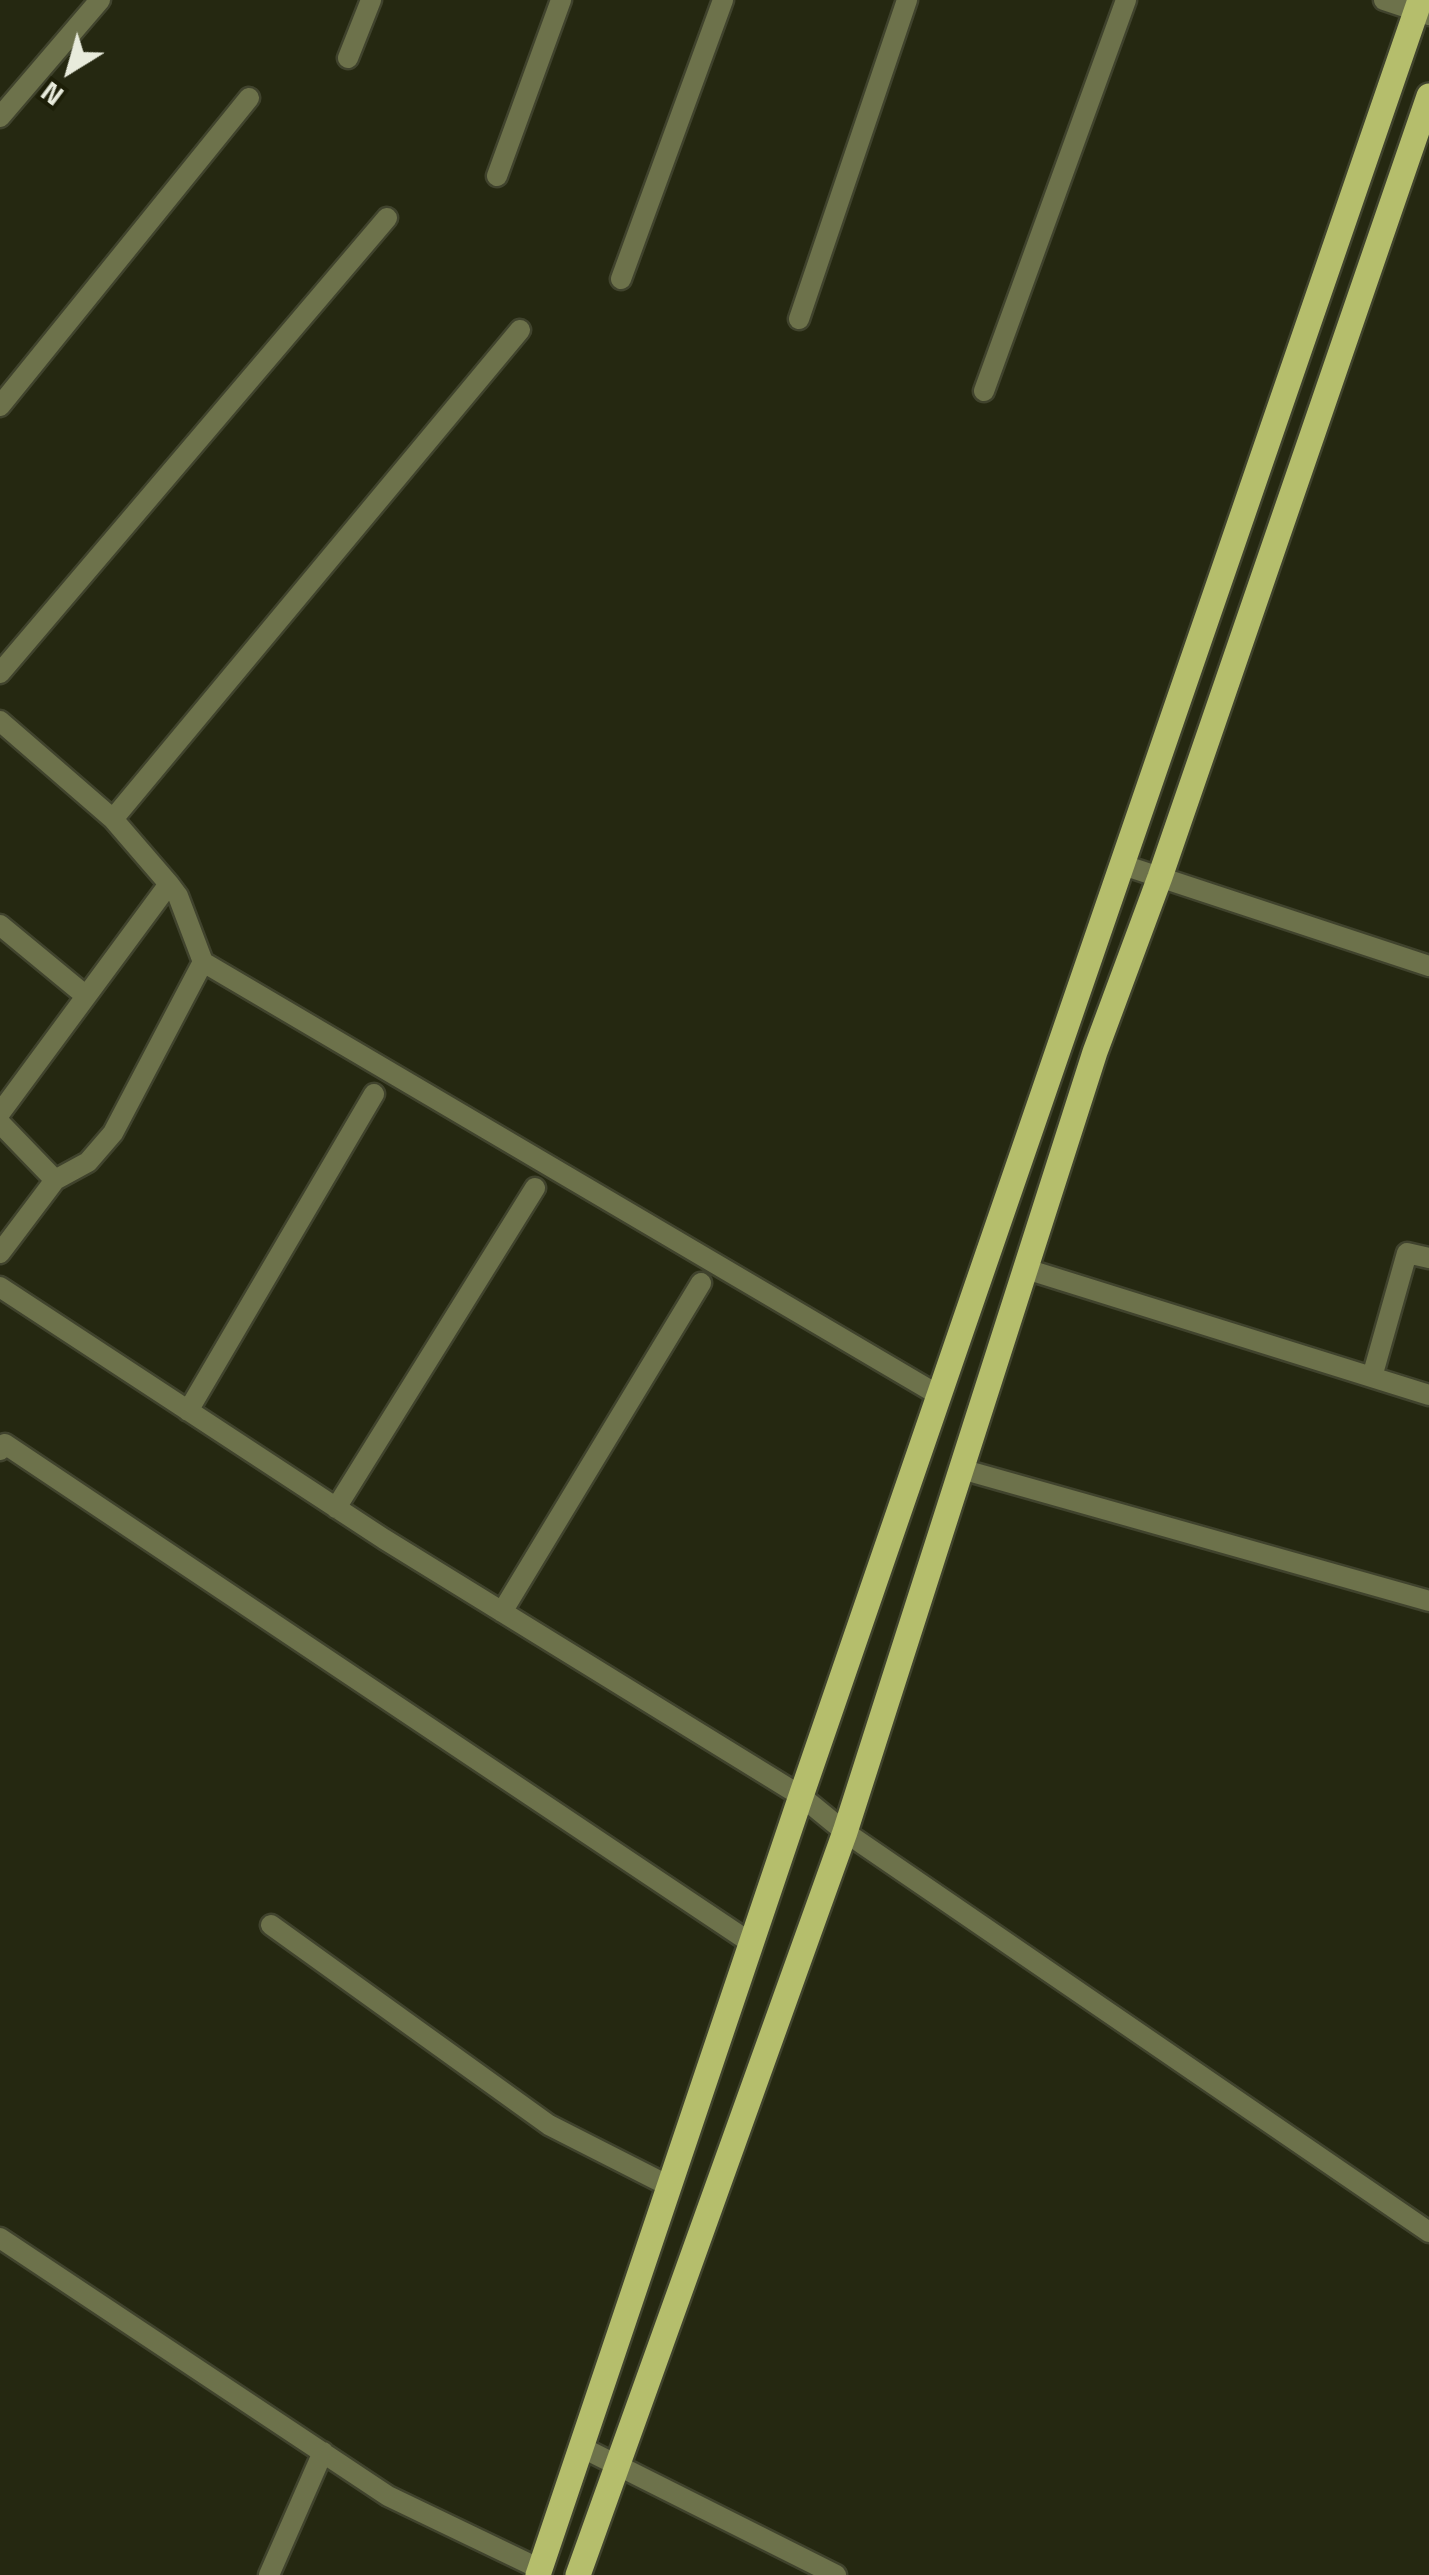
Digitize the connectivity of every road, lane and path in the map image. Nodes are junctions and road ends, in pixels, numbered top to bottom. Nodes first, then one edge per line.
1 (100, 0) edge
2 (370, 0) edge
3 (561, 0) edge
4 (723, 0) edge
5 (907, 0) edge
6 (1126, 0) edge
7 (1384, 0) edge
8 (1422, 9) edge
9 (348, 58) dead end
10 (1429, 96) edge
11 (250, 98) dead end
12 (0, 117) edge
13 (498, 176) dead end
14 (388, 218) dead end
15 (621, 278) dead end
16 (798, 319) dead end
17 (520, 330) dead end
18 (984, 391) dead end
19 (0, 406) edge
20 (0, 673) edge
21 (0, 721) edge
22 (114, 819) junction
23 (1123, 865) junction
24 (1160, 877) junction
25 (169, 884) junction
26 (0, 926) edge
27 (203, 962) junction
28 (1429, 966) edge
29 (86, 996) junction
30 (374, 1094) dead end
31 (0, 1112) edge
32 (0, 1123) edge
33 (55, 1180) junction
34 (535, 1188) dead end
35 (0, 1253) edge
36 (1429, 1258) edge
37 (1026, 1269) junction
38 (700, 1283) dead end
39 (0, 1287) edge
40 (1372, 1377) junction
41 (1429, 1395) edge
42 (940, 1396) junction
43 (188, 1410) junction
44 (2, 1445) edge
45 (961, 1469) junction
46 (336, 1508) junction
47 (1429, 1601) edge
48 (502, 1612) junction
49 (801, 1796) junction
50 (845, 1832) junction
51 (271, 1924) dead end
52 (751, 1943) junction
53 (669, 2186) junction
54 (1429, 2232) edge
55 (0, 2238) edge
56 (580, 2448) junction
57 (322, 2452) junction
58 (618, 2464) junction
59 (539, 2572) edge
60 (268, 2575) edge
61 (578, 2575) edge
62 (836, 2575) edge

1 - 12 street
2 - 9 street
3 - 13 street
4 - 15 street
5 - 16 street
6 - 18 street
7 - 8 street
8 - 23 main road
10 - 24 main road
11 - 19 street
14 - 20 street
17 - 22 street
21 - 22 street
22 - 25 street
23 - 24 street
23 - 42 main road
24 - 28 street
24 - 37 main road
25 - 27 street
25 - 29 street
26 - 29 street
27 - 33 street
27 - 42 street
29 - 31 street
30 - 43 street
32 - 33 street
33 - 35 street
34 - 46 street
36 - 40 street
37 - 40 street
37 - 45 main road
38 - 48 street
39 - 43 street
40 - 41 street
42 - 49 main road
43 - 46 street
44 - 52 street
45 - 47 street
45 - 50 main road
46 - 48 street
48 - 49 street
49 - 50 street
49 - 52 main road
50 - 54 street
50 - 58 main road
51 - 53 street
52 - 53 main road
53 - 56 main road
55 - 57 street
56 - 58 street
56 - 59 main road
57 - 59 street
57 - 60 street
58 - 61 main road
58 - 62 street

